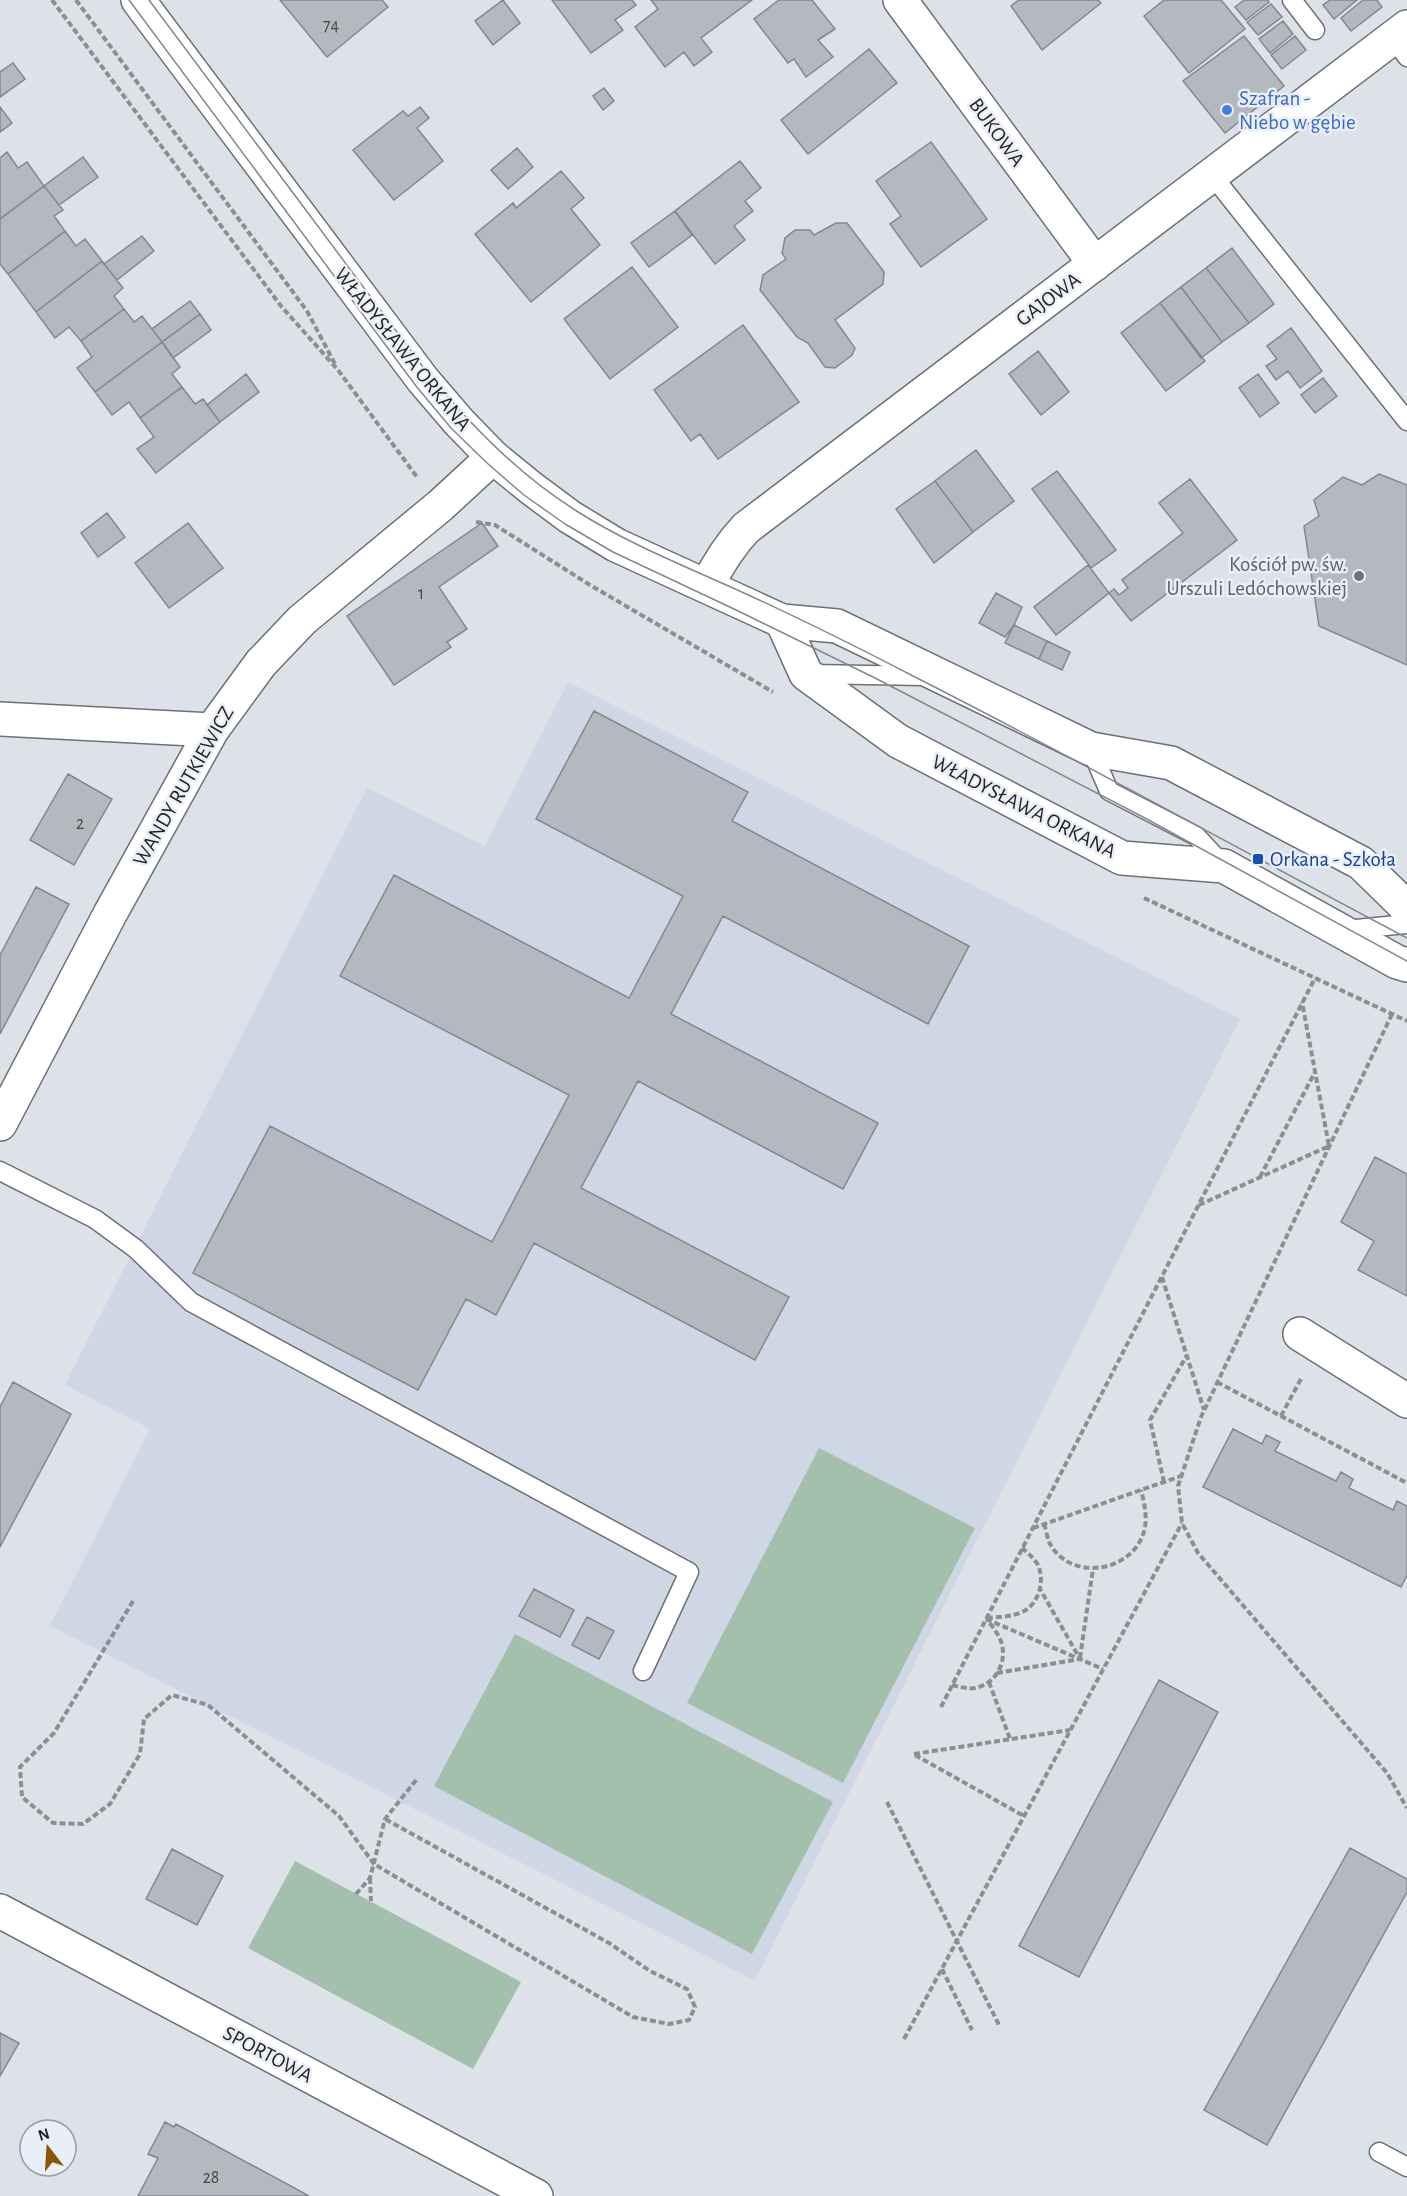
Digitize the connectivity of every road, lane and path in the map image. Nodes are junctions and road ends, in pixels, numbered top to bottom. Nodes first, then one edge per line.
1 (52, 0) edge
2 (76, 0) edge
3 (138, 0) edge
4 (900, 0) edge
5 (1292, 0) edge
6 (1315, 30) dead end
7 (1402, 40) edge
8 (1212, 175) junction
9 (1095, 264) junction
10 (338, 370) junction
11 (1407, 421) edge
12 (493, 457) junction
13 (421, 483) dead end
14 (707, 586) junction
15 (782, 621) junction
16 (806, 674) junction
17 (942, 677) junction
18 (0, 719) edge
19 (212, 730) junction
20 (1091, 749) junction
21 (1224, 866) junction
22 (1407, 908) edge
23 (1407, 924) edge
24 (1341, 931) junction
25 (1407, 965) edge
26 (1315, 978) dead end
27 (1302, 1002) junction
28 (1392, 1014) dead end
29 (1315, 1071) junction
30 (0, 1124) edge
31 (1329, 1146) junction
32 (0, 1171) edge
33 (1260, 1178) junction
34 (1198, 1205) junction
35 (1161, 1276) junction
36 (1310, 1340) joint
37 (1187, 1355) junction
38 (1217, 1382) junction
39 (1407, 1401) edge
40 (1204, 1410) junction
41 (1281, 1416) junction
42 (1181, 1476) junction
43 (1164, 1482) junction
44 (1407, 1483) edge
45 (1141, 1490) junction
46 (1182, 1523) junction
47 (1044, 1524) junction
48 (1032, 1528) junction
49 (1022, 1548) junction
50 (1093, 1569) junction
51 (1040, 1589) junction
52 (133, 1600) dead end
53 (986, 1619) junction
54 (1080, 1659) junction
55 (1103, 1669) junction
56 (643, 1671) dead end
57 (997, 1673) junction
58 (989, 1682) junction
59 (952, 1685) junction
60 (941, 1707) dead end
61 (1071, 1730) junction
62 (1010, 1739) junction
63 (417, 1779) dead end
64 (887, 1802) dead end
65 (1407, 1808) edge
66 (1024, 1816) junction
67 (385, 1819) junction
68 (374, 1864) junction
69 (370, 1878) junction
70 (356, 1894) dead end
71 (371, 1901) dead end
72 (0, 1911) edge
73 (957, 1941) junction
74 (942, 1968) junction
75 (1000, 2026) dead end
76 (972, 2030) dead end
77 (904, 2039) dead end
78 (1379, 2152) dead end
79 (1407, 2167) edge
80 (536, 2196) edge

1 - 10 path
2 - 10 path
3 - 12 street, WŁADYSŁAWA ORKANA
4 - 9 street, BUKOWA
5 - 6 lane
7 - 8 street, GAJOWA
8 - 9 street, GAJOWA
8 - 11 lane
9 - 14 street, GAJOWA
10 - 13 path
12 - 14 street, WŁADYSŁAWA ORKANA
12 - 19 street, WANDY RUTKIEWICZ
14 - 15 street, WŁADYSŁAWA ORKANA
15 - 16 street, WŁADYSŁAWA ORKANA
15 - 17 street, WŁADYSŁAWA ORKANA
16 - 17 lane
16 - 21 street, WŁADYSŁAWA ORKANA
17 - 20 street, WŁADYSŁAWA ORKANA
18 - 19 street
19 - 30 street, WANDY RUTKIEWICZ
20 - 21 lane
20 - 22 street, WŁADYSŁAWA ORKANA
21 - 24 street, WŁADYSŁAWA ORKANA
23 - 24 lane
24 - 25 street, WŁADYSŁAWA ORKANA
26 - 27 path
27 - 29 path
27 - 34 path
28 - 31 path
29 - 31 path
29 - 33 path
31 - 33 path
31 - 38 path
32 - 56 lane
33 - 34 path
34 - 35 path
35 - 37 path
35 - 48 path
36 - 39 street
36 - 41 path
37 - 40 path
37 - 43 path
38 - 40 path
38 - 41 path
40 - 42 path
41 - 44 path
42 - 43 path
42 - 46 path
43 - 45 path
45 - 47 path
45 - 50 path
46 - 55 path
46 - 65 path
47 - 48 path
47 - 50 path
48 - 49 path
49 - 51 path
49 - 53 path
50 - 54 path
51 - 53 path
51 - 54 path
52 - 68 path
53 - 54 path
53 - 57 path
53 - 59 path
54 - 55 path
54 - 57 path
55 - 61 path
57 - 58 path
58 - 59 path
58 - 62 path
59 - 60 path
61 - 62 path
61 - 66 path
62 - 66 path
63 - 67 path
64 - 73 path
66 - 73 path
67 - 68 path
67 - 68 path
68 - 69 path
69 - 70 path
69 - 71 path
72 - 80 street, SPORTOWA
73 - 74 path
73 - 75 path
74 - 76 path
74 - 77 path
78 - 79 lane

